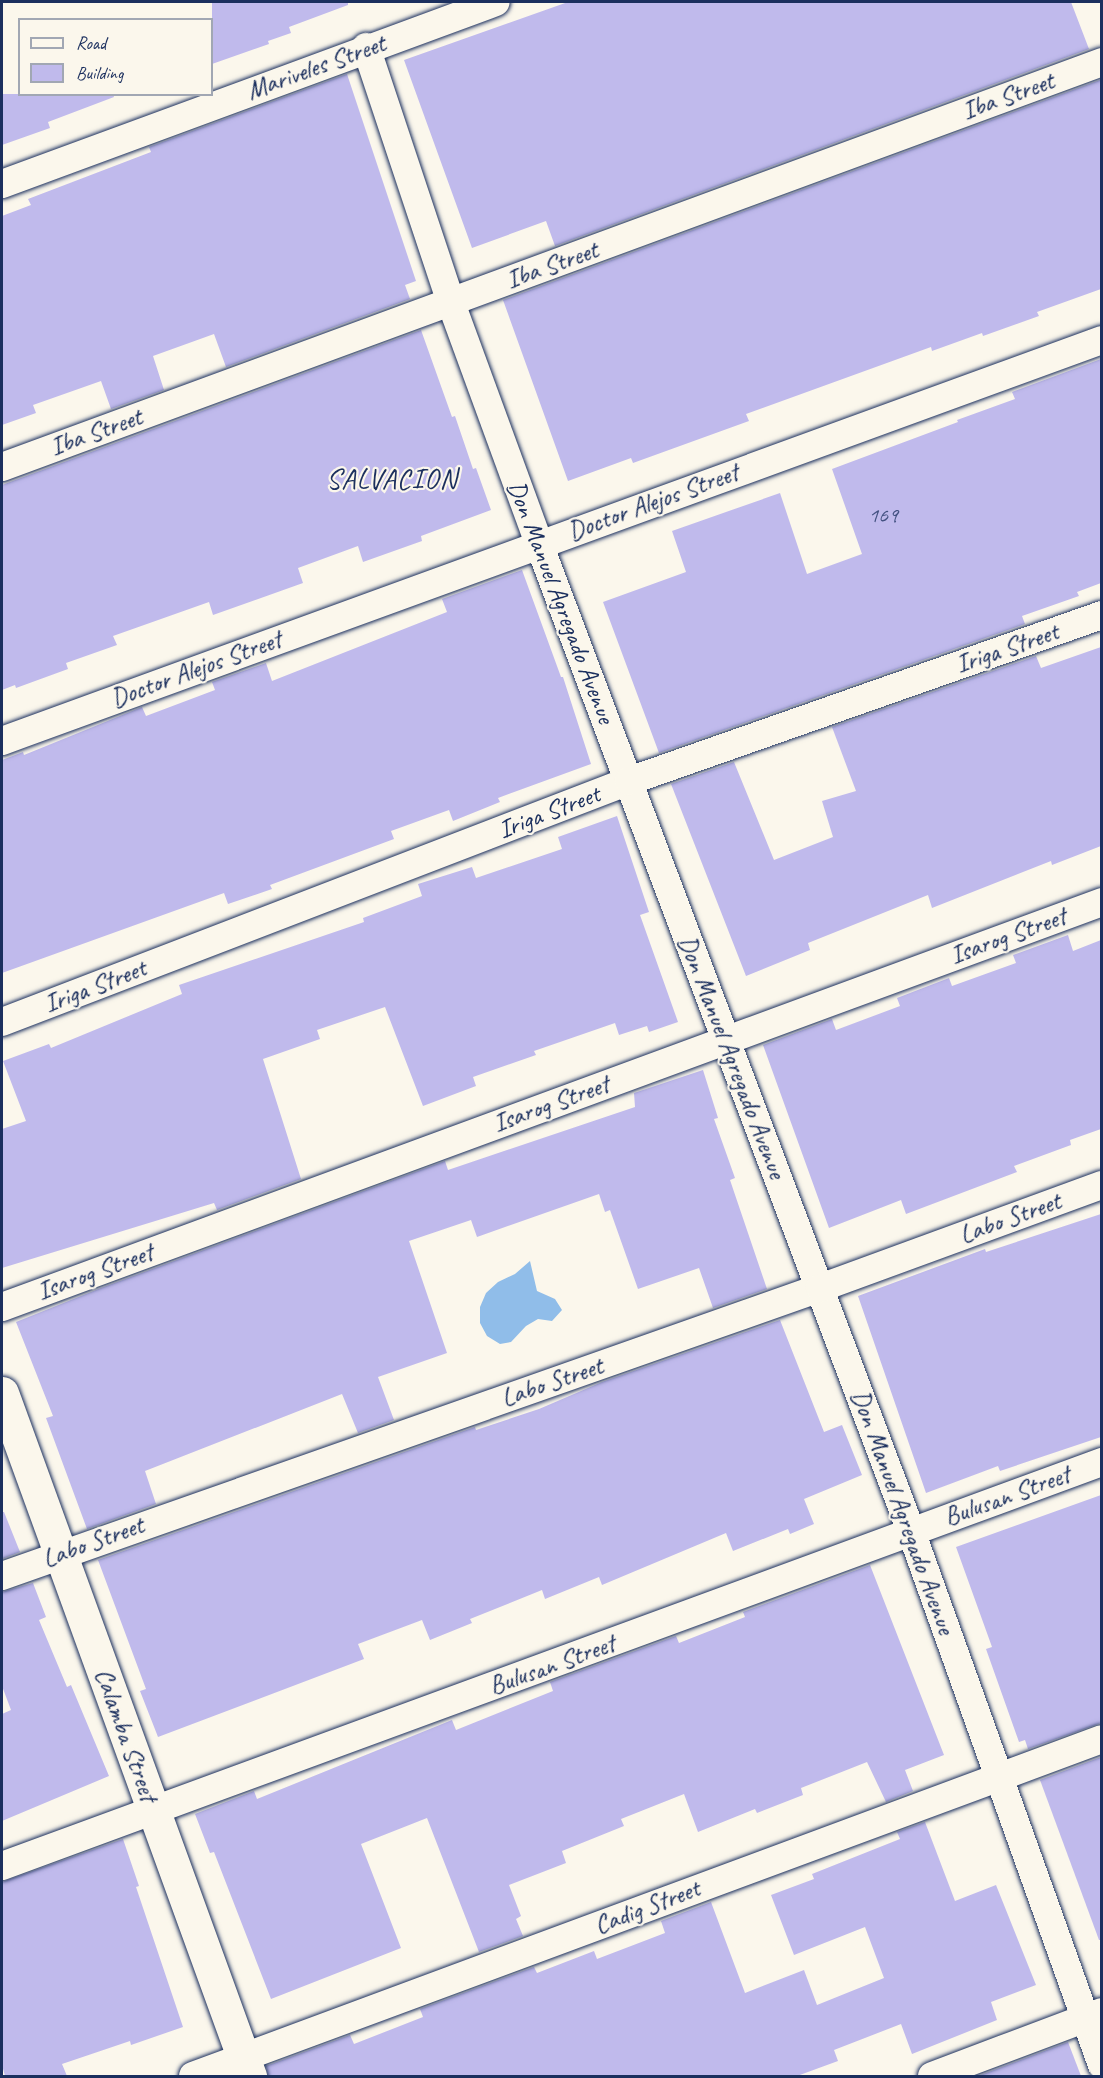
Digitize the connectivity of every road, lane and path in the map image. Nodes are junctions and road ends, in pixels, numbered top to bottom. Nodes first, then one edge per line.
1 (496, 2) edge
2 (366, 47) junction
3 (1101, 62) edge
4 (2, 184) edge
5 (451, 303) junction
6 (1101, 340) edge
7 (2, 467) edge
8 (539, 544) junction
9 (1101, 615) edge
10 (2, 741) edge
11 (629, 781) junction
12 (1101, 902) edge
13 (2, 1022) edge
14 (725, 1039) junction
15 (1101, 1185) edge
16 (820, 1288) junction
17 (2, 1307) edge
18 (2, 1393) edge
19 (1101, 1462) edge
20 (911, 1531) junction
21 (60, 1554) junction
22 (2, 1576) edge
23 (1101, 1739) edge
24 (998, 1776) junction
25 (154, 1812) junction
26 (2, 1866) edge
27 (1093, 2015) edge
28 (1101, 2065) edge
29 (247, 2068) edge
30 (193, 2076) edge
31 (932, 2076) edge

1 - 2 street, Mariveles Street
2 - 4 street, Mariveles Street
2 - 5 street, Don Manuel Agregado Avenue
3 - 5 street, Iba Street
5 - 7 street, Iba Street
5 - 8 street, Don Manuel Agregado Avenue
6 - 8 street, Doctor Alejos Street
8 - 10 street, Doctor Alejos Street
8 - 11 street, Don Manuel Agregado Avenue
9 - 11 street, Iriga Street
11 - 13 street, Iriga Street
11 - 14 street, Don Manuel Agregado Avenue
12 - 14 street, Isarog Street
14 - 16 street, Don Manuel Agregado Avenue
14 - 17 street, Isarog Street
15 - 16 street, Labo Street
16 - 20 street, Don Manuel Agregado Avenue
16 - 21 street, Labo Street
18 - 21 street, Calamba Street
19 - 20 street, Bulusan Street
20 - 24 street, Don Manuel Agregado Avenue
20 - 25 street, Bulusan Street
21 - 22 street, Labo Street
21 - 25 street, Calamba Street
23 - 24 street, Cadig Street
24 - 27 street, Don Manuel Agregado Avenue
24 - 29 street, Cadig Street
25 - 26 street, Bulusan Street
25 - 29 street, Calamba Street
27 - 28 street, Don Manuel Agregado Avenue
27 - 31 street
29 - 30 street, Cadig Street

